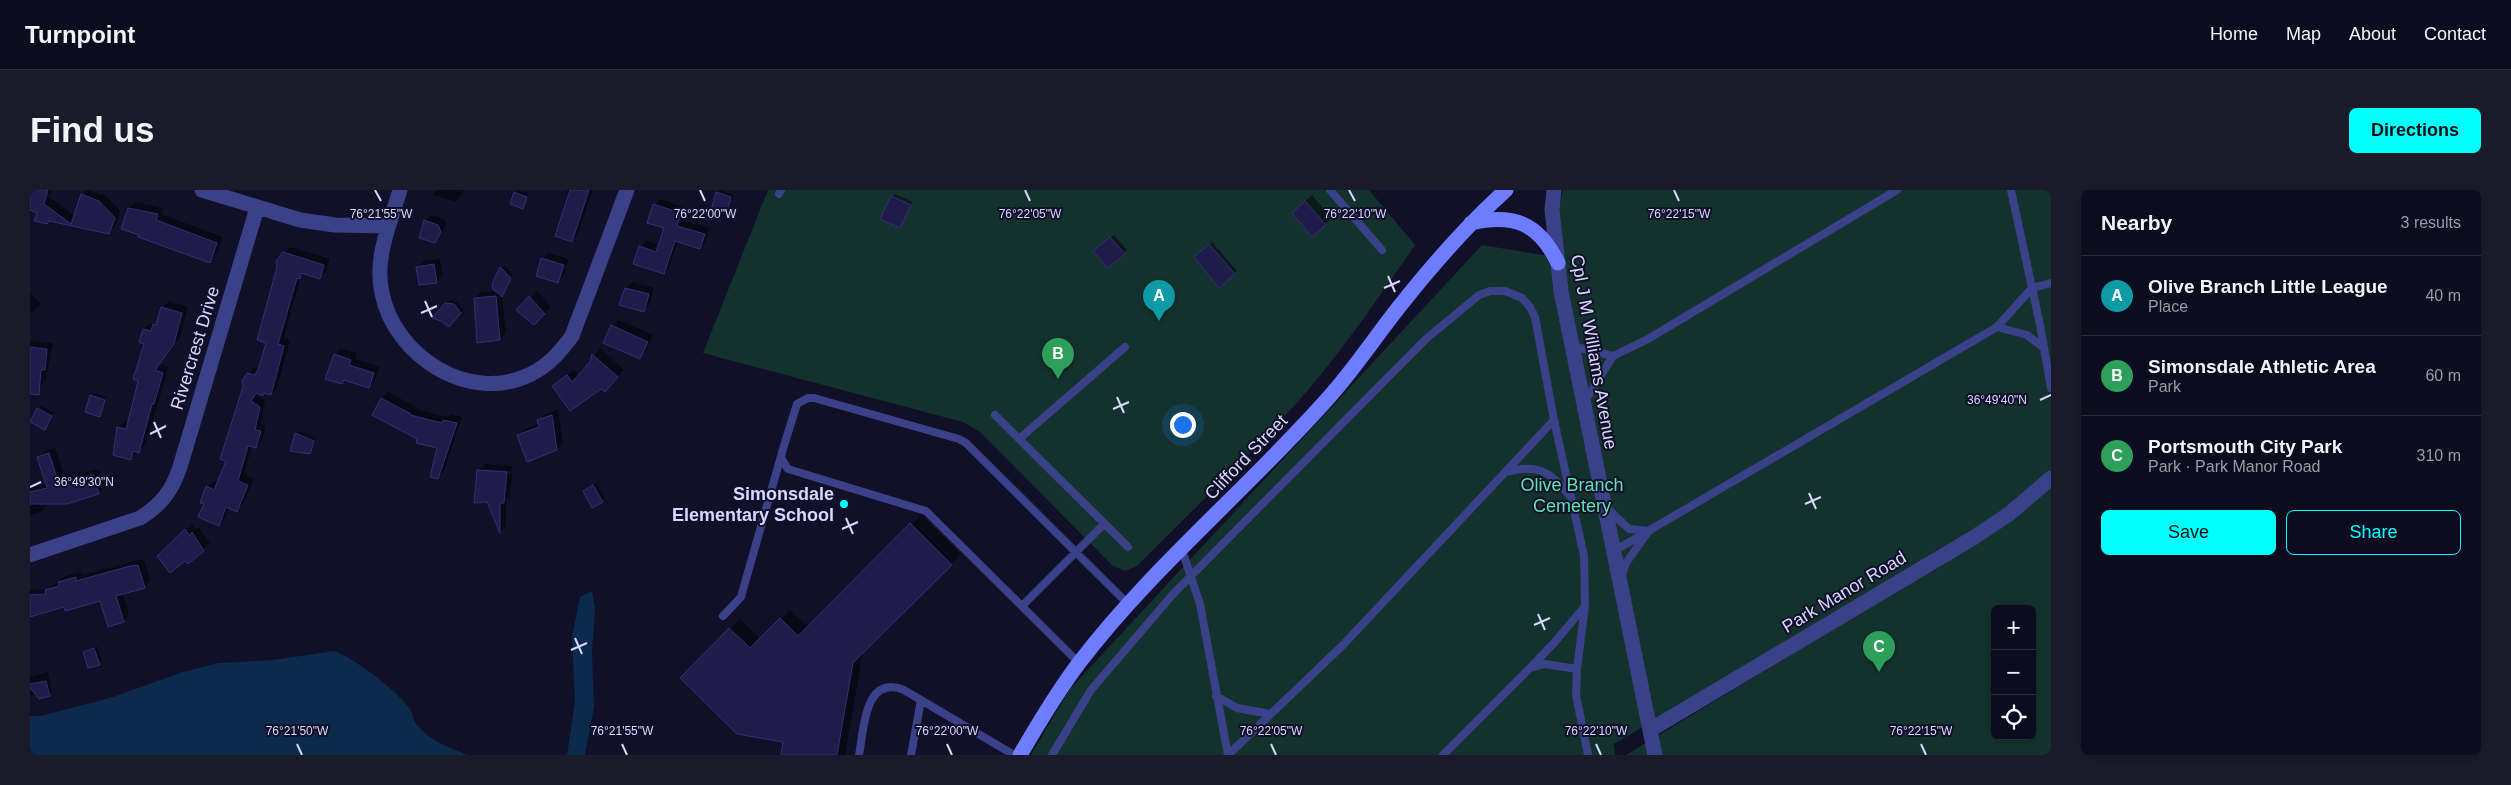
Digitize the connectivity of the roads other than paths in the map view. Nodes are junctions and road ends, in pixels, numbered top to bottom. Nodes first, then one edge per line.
1 (202, 190) edge
2 (400, 190) edge
3 (627, 190) edge
4 (1330, 190) edge
5 (1506, 190) edge
6 (1554, 190) edge
7 (1897, 190) edge
8 (2011, 190) edge
9 (258, 208) junction
10 (1469, 223) junction
11 (388, 226) junction
12 (1382, 250) dead end
13 (1558, 263) junction
14 (2051, 283) edge
15 (2032, 288) junction
16 (1997, 327) junction
17 (1572, 346) junction
18 (1125, 347) dead end
19 (2044, 348) junction
20 (1613, 356) junction
21 (2051, 388) edge
22 (1583, 404) junction
23 (995, 415) dead end
24 (1554, 420) junction
25 (1019, 439) junction
26 (782, 452) junction
27 (1504, 473) junction
28 (2051, 478) edge
29 (1571, 498) junction
30 (1603, 501) junction
31 (1104, 524) junction
32 (1649, 531) junction
33 (1128, 547) dead end
34 (1182, 550) junction
35 (1614, 550) junction
36 (1076, 552) junction
37 (30, 555) edge
38 (1192, 576) junction
39 (1620, 582) junction
40 (1129, 604) junction
41 (1022, 606) junction
42 (1585, 606) junction
43 (722, 616) dead end
44 (1079, 662) junction
45 (1530, 668) junction
46 (1577, 669) junction
47 (1216, 696) junction
48 (921, 700) junction
49 (1270, 714) junction
50 (1650, 730) junction
51 (859, 755) edge
52 (911, 755) edge
53 (1014, 755) edge
54 (1020, 755) edge
55 (1052, 755) edge
56 (1228, 755) edge
57 (1443, 755) edge
58 (1588, 755) edge
59 (1655, 755) edge

1 - 9 street
2 - 11 street
3 - 11 street
4 - 12 lane
5 - 10 street, Clifford Street
6 - 13 street, Cpl J M Williams Avenue
7 - 20 lane
8 - 15 lane
9 - 11 street
9 - 37 street, Rivercrest Drive
10 - 13 street
10 - 34 street, Clifford Street
13 - 17 street, Cpl J M Williams Avenue
14 - 15 lane
15 - 16 lane
15 - 19 lane
16 - 19 lane
16 - 32 lane
17 - 20 lane
17 - 22 street, Cpl J M Williams Avenue
18 - 25 lane
19 - 21 lane
20 - 22 lane
22 - 30 street, Cpl J M Williams Avenue
23 - 25 lane
24 - 27 lane
24 - 29 lane
24 - 38 lane
25 - 31 lane
26 - 36 lane
26 - 41 lane
26 - 43 lane
27 - 29 lane
27 - 49 lane
28 - 50 street, Park Manor Road
29 - 42 lane
30 - 32 lane
30 - 35 street, Cpl J M Williams Avenue
31 - 33 lane
31 - 36 lane
32 - 35 lane
32 - 39 lane
34 - 38 lane
34 - 40 street, Clifford Street
35 - 39 street, Cpl J M Williams Avenue
36 - 40 lane
36 - 41 lane
38 - 47 lane
38 - 55 lane
39 - 50 street, Cpl J M Williams Avenue
40 - 44 street, Clifford Street
41 - 44 lane
42 - 45 lane
42 - 46 lane
44 - 54 street, Clifford Street
45 - 46 lane
45 - 57 lane
46 - 58 lane
47 - 49 lane
47 - 56 lane
48 - 51 lane
48 - 52 lane
48 - 53 lane
49 - 56 lane
50 - 59 street, Cpl J M Williams Avenue

